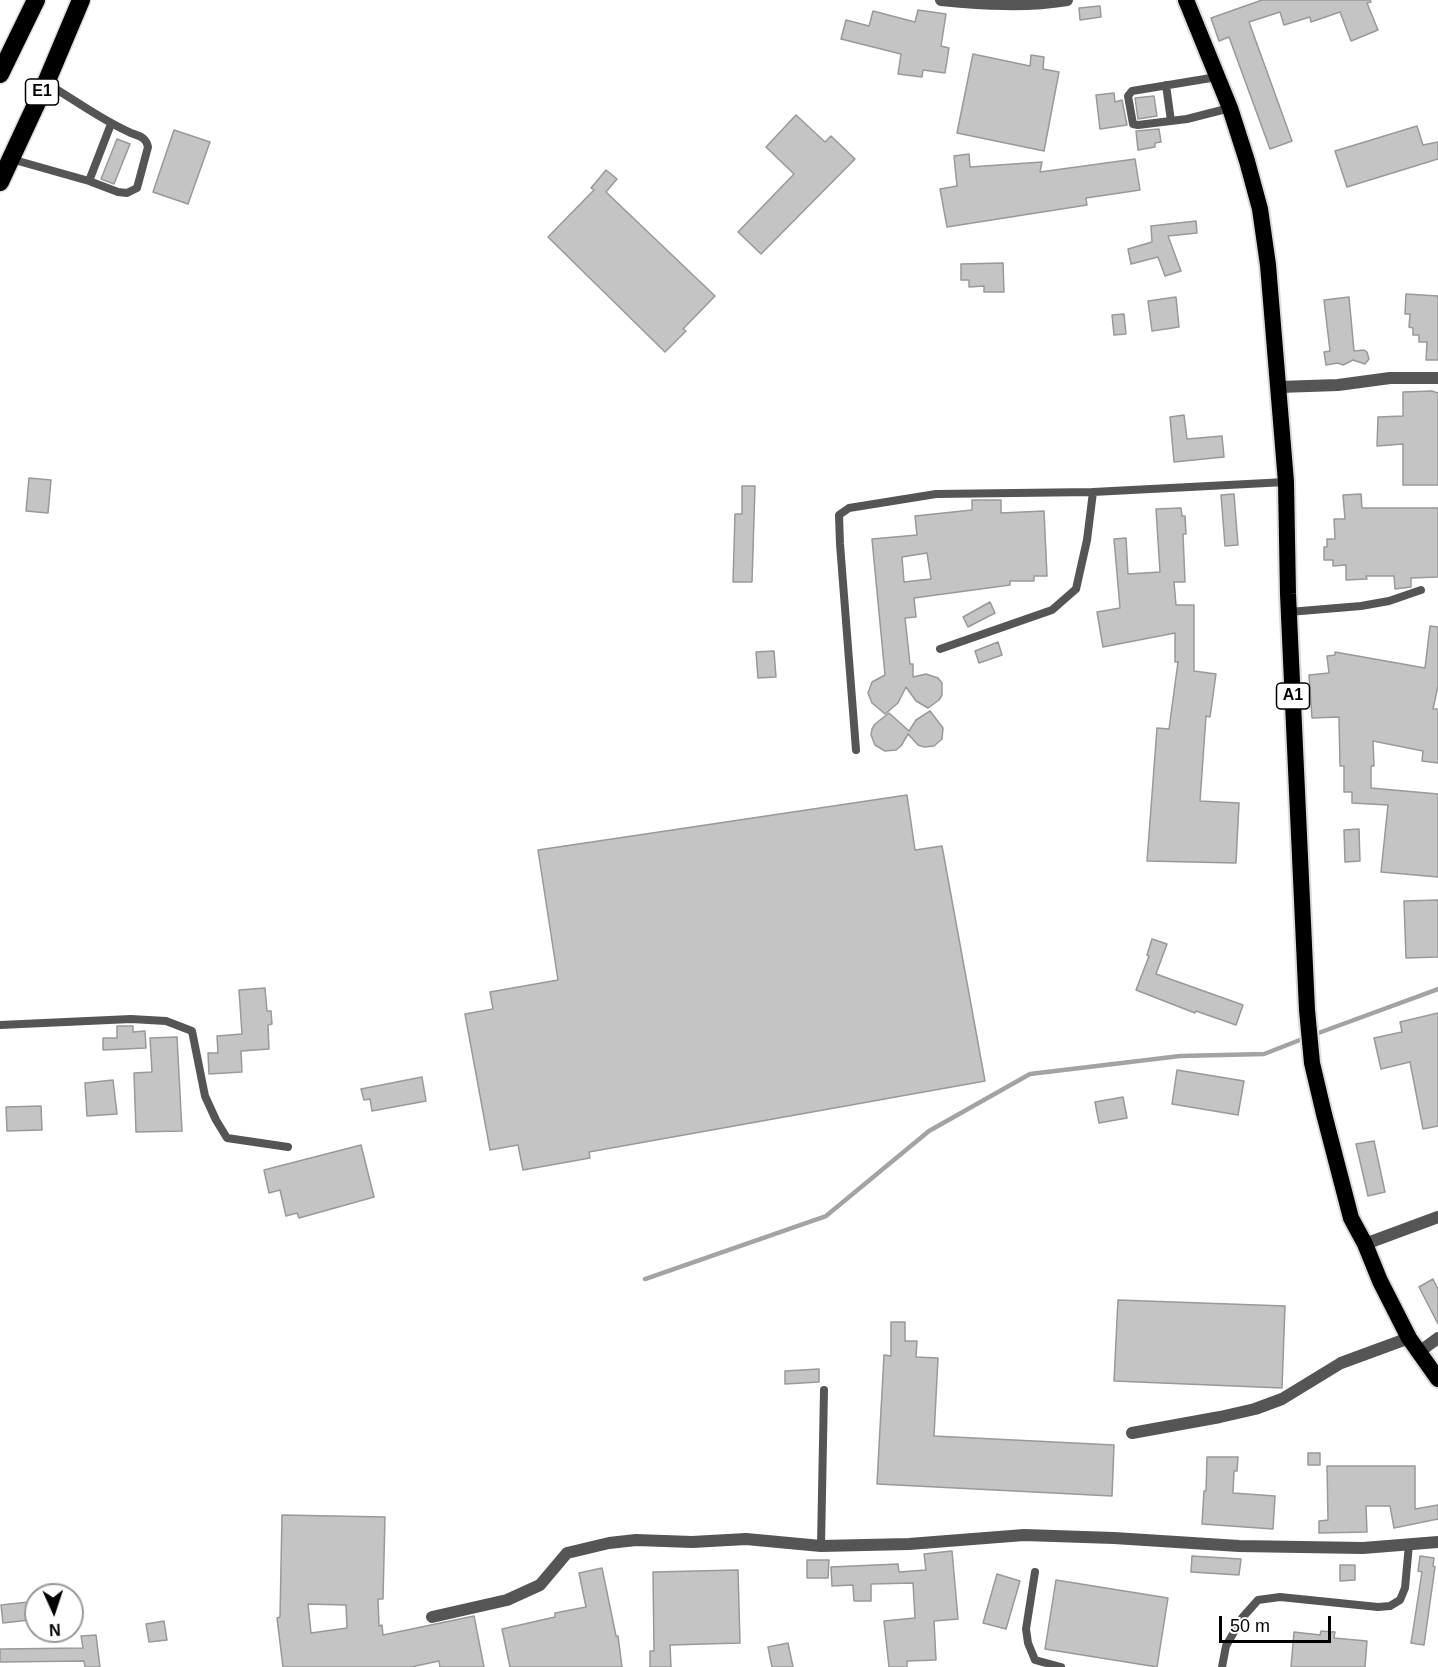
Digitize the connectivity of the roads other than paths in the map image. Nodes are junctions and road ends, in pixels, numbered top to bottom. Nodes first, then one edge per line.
1 (36, 0) edge
2 (81, 0) edge
3 (941, 0) edge
4 (1067, 0) edge
5 (1186, 0) edge
6 (0, 74) edge
7 (1217, 77) junction
8 (46, 83) junction
9 (1166, 85) junction
10 (1230, 108) junction
11 (1171, 121) junction
12 (111, 124) junction
13 (11, 159) junction
14 (89, 181) junction
15 (0, 182) edge
16 (1438, 378) edge
17 (1279, 387) junction
18 (1286, 482) junction
19 (1093, 492) junction
20 (1421, 590) dead end
21 (1289, 612) junction
22 (940, 649) dead end
23 (856, 750) dead end
24 (0, 1025) edge
25 (288, 1147) dead end
26 (1438, 1217) edge
27 (1365, 1244) junction
28 (1409, 1338) junction
29 (1438, 1338) edge
30 (1419, 1352) junction
31 (1438, 1379) edge
32 (824, 1390) dead end
33 (1132, 1433) dead end
34 (1438, 1542) edge
35 (1409, 1544) junction
36 (821, 1546) junction
37 (1035, 1572) dead end
38 (432, 1617) dead end
39 (1061, 1667) edge
40 (1222, 1667) edge

1 - 6 highway, E1
2 - 8 highway, E1
3 - 4 street
5 - 7 highway, A1
7 - 9 lane
7 - 10 highway, A1
8 - 12 lane
8 - 13 highway, E1
9 - 11 lane
9 - 11 lane
10 - 11 lane
10 - 17 highway, A1
12 - 14 lane
12 - 14 lane
13 - 14 lane
13 - 15 highway, E1
16 - 17 street
17 - 18 highway, A1
18 - 19 lane
18 - 21 highway, A1
19 - 22 lane
19 - 23 lane
20 - 21 lane
21 - 27 highway, A1
24 - 25 lane
26 - 27 street
27 - 28 highway, A1
28 - 30 highway, A1
28 - 33 street
29 - 30 street
30 - 31 highway, A1
32 - 36 lane
34 - 35 street
35 - 36 street
35 - 40 lane
36 - 38 street
37 - 39 lane

